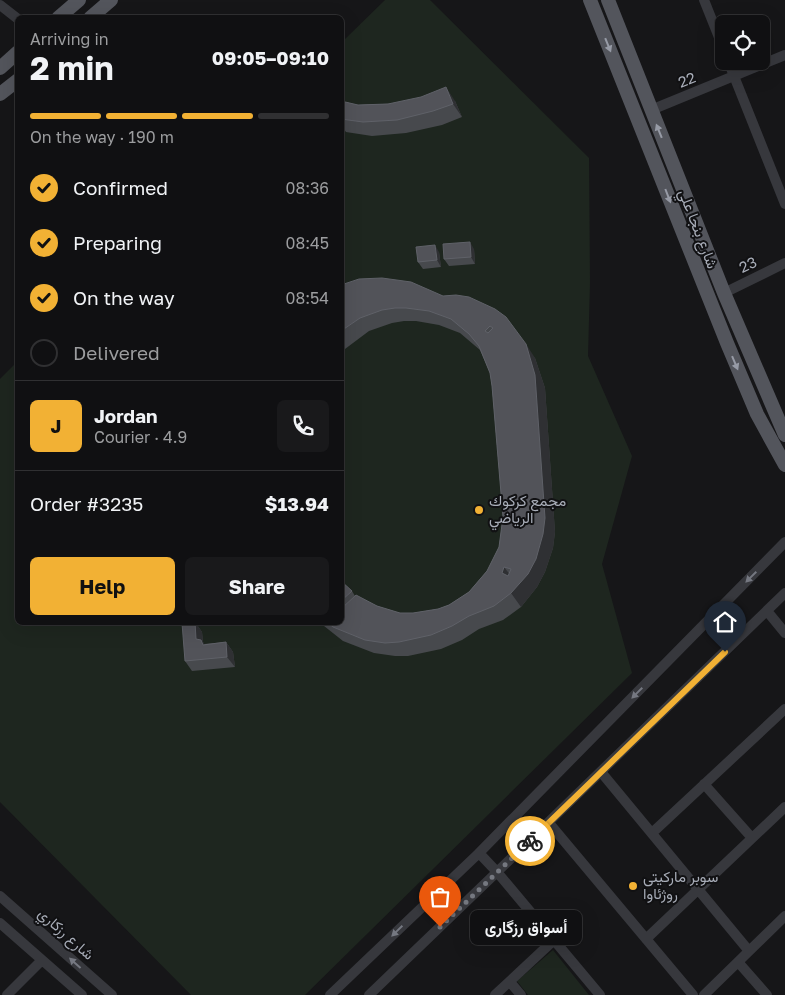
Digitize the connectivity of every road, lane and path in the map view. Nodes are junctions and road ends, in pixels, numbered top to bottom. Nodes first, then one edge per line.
1 (79, 0) edge
2 (111, 0) edge
3 (590, 0) edge
4 (608, 0) edge
5 (704, 0) edge
6 (0, 5) edge
7 (62, 15) edge
8 (94, 15) edge
9 (15, 17) edge
10 (715, 28) edge
11 (15, 55) edge
12 (785, 55) edge
13 (0, 68) edge
14 (731, 70) edge
15 (734, 77) junction
16 (15, 82) edge
17 (0, 94) edge
18 (651, 110) junction
19 (785, 204) edge
20 (785, 263) edge
21 (724, 293) junction
22 (743, 337) junction
23 (726, 344) junction
24 (785, 435) edge
25 (785, 465) edge
26 (785, 542) edge
27 (785, 593) edge
28 (767, 611) junction
29 (785, 633) edge
30 (785, 709) edge
31 (601, 772) junction
32 (704, 784) junction
33 (785, 807) edge
34 (549, 823) junction
35 (652, 834) junction
36 (752, 838) junction
37 (479, 853) junction
38 (497, 872) junction
39 (698, 890) junction
40 (0, 896) edge
41 (785, 916) edge
42 (0, 923) edge
43 (646, 939) junction
44 (554, 940) junction
45 (749, 951) junction
46 (42, 960) junction
47 (738, 962) junction
48 (510, 982) junction
49 (6, 995) edge
50 (82, 995) edge
51 (112, 995) edge
52 (330, 995) edge
53 (369, 995) edge
54 (495, 995) edge
55 (521, 995) edge
56 (600, 995) edge
57 (693, 995) edge
58 (704, 995) edge
59 (767, 995) edge

1 - 7 main road
2 - 8 main road
3 -> 23 main road, شارع بنجا علي
4 - 18 main road, شارع بنجا علي
5 - 10 street
6 - 9 street
11 - 13 main road
12 - 15 street, 22
14 - 15 street
15 - 18 street, 22
15 - 19 street
16 - 17 main road
21 -> 18 main road, شارع بنجا علي
20 - 21 street, 23
21 - 22 main road, شارع بنجا علي
22 - 23 main road
22 - 24 main road, شارع بنجا علي
23 -> 25 main road, شارع بنجا علي
26 -> 37 street
27 - 28 street
28 - 29 street
28 - 31 street
30 - 32 street
31 - 34 street
31 - 35 street
32 - 35 street
32 - 36 street
33 - 36 street
34 - 38 street
34 - 43 street
35 - 39 street
36 - 39 street
37 - 38 street
37 -> 52 street
38 - 44 street
38 - 53 street
39 - 43 street
39 - 45 street
51 -> 40 street, شارع رزكاري
41 - 45 street
42 - 46 street
43 - 57 street
44 - 48 street
44 - 56 street
45 - 47 street
46 - 49 street
46 - 50 street
47 - 58 street
47 - 59 street
48 - 54 street
48 - 55 street

